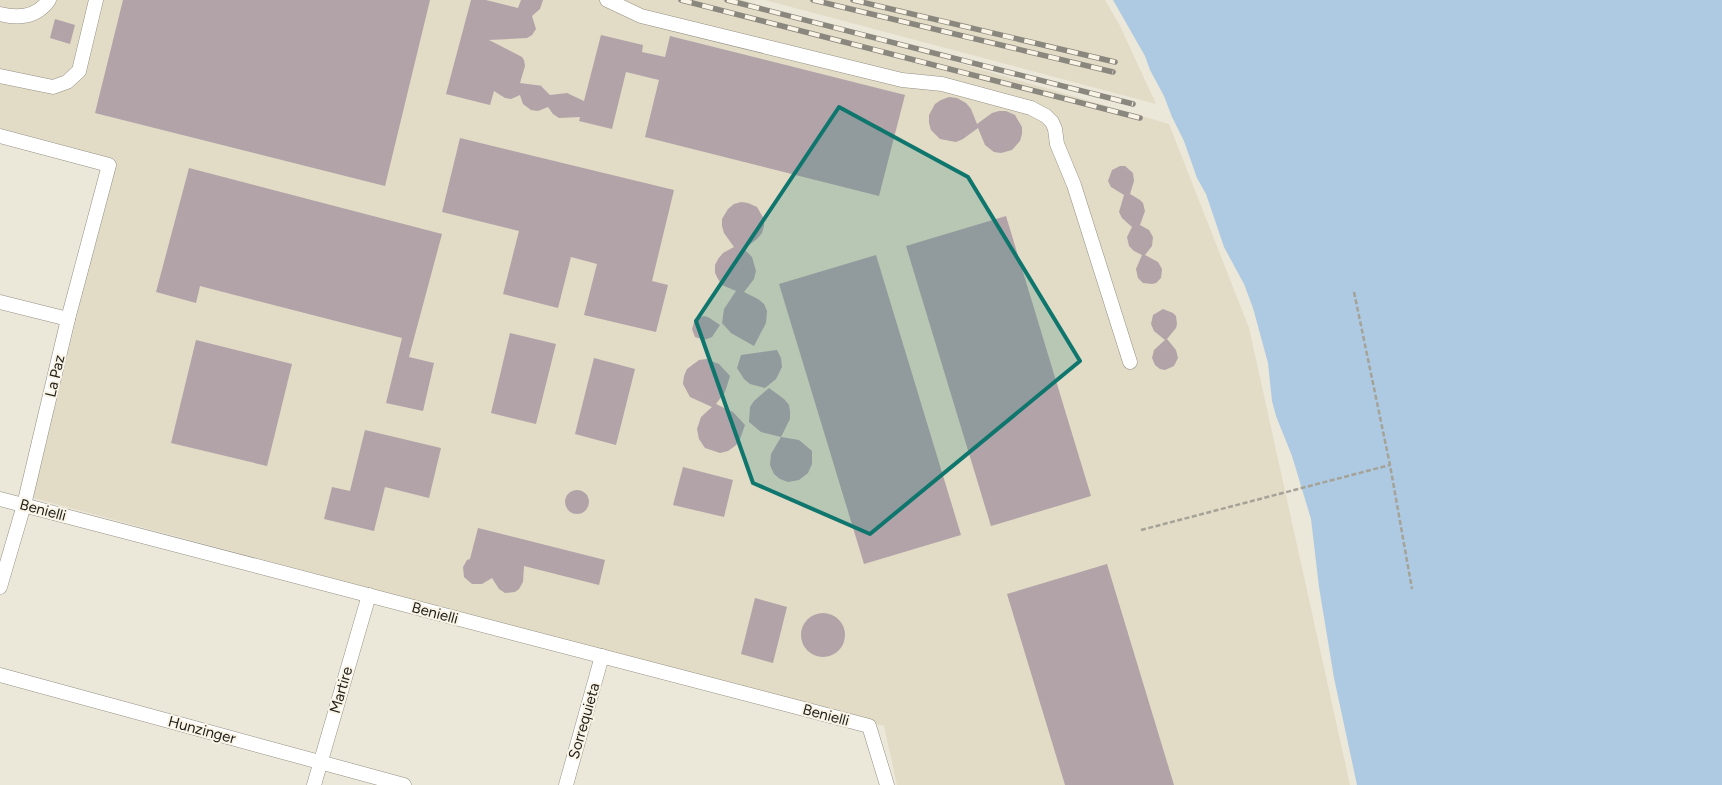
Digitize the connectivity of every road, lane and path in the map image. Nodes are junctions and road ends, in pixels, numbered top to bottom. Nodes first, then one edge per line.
1 (49, 0) edge
2 (96, 0) edge
3 (607, 0) edge
4 (0, 14) edge
5 (0, 76) edge
6 (0, 136) edge
7 (1354, 292) dead end
8 (0, 302) edge
9 (68, 319) junction
10 (1130, 362) dead end
11 (1390, 466) junction
12 (0, 499) edge
13 (24, 505) junction
14 (1140, 530) dead end
15 (0, 587) edge
16 (1412, 589) dead end
17 (369, 595) junction
18 (602, 656) junction
19 (0, 675) edge
20 (320, 762) junction
21 (314, 785) edge
22 (404, 785) edge
23 (566, 785) edge
24 (887, 785) edge

1 - 4 street
2 - 5 street
3 - 10 street
6 - 9 street, La Paz
7 - 11 path
8 - 9 street
9 - 13 street, La Paz
11 - 14 path
11 - 16 path
12 - 13 street, Benielli
13 - 15 street, La Paz
13 - 17 street, Benielli
17 - 18 street, Benielli
17 - 20 street, Martire
18 - 23 street, Sorrequieta
18 - 24 street, Benielli
19 - 20 street, Hunzinger
20 - 21 street, Martire
20 - 22 street, Hunzinger

